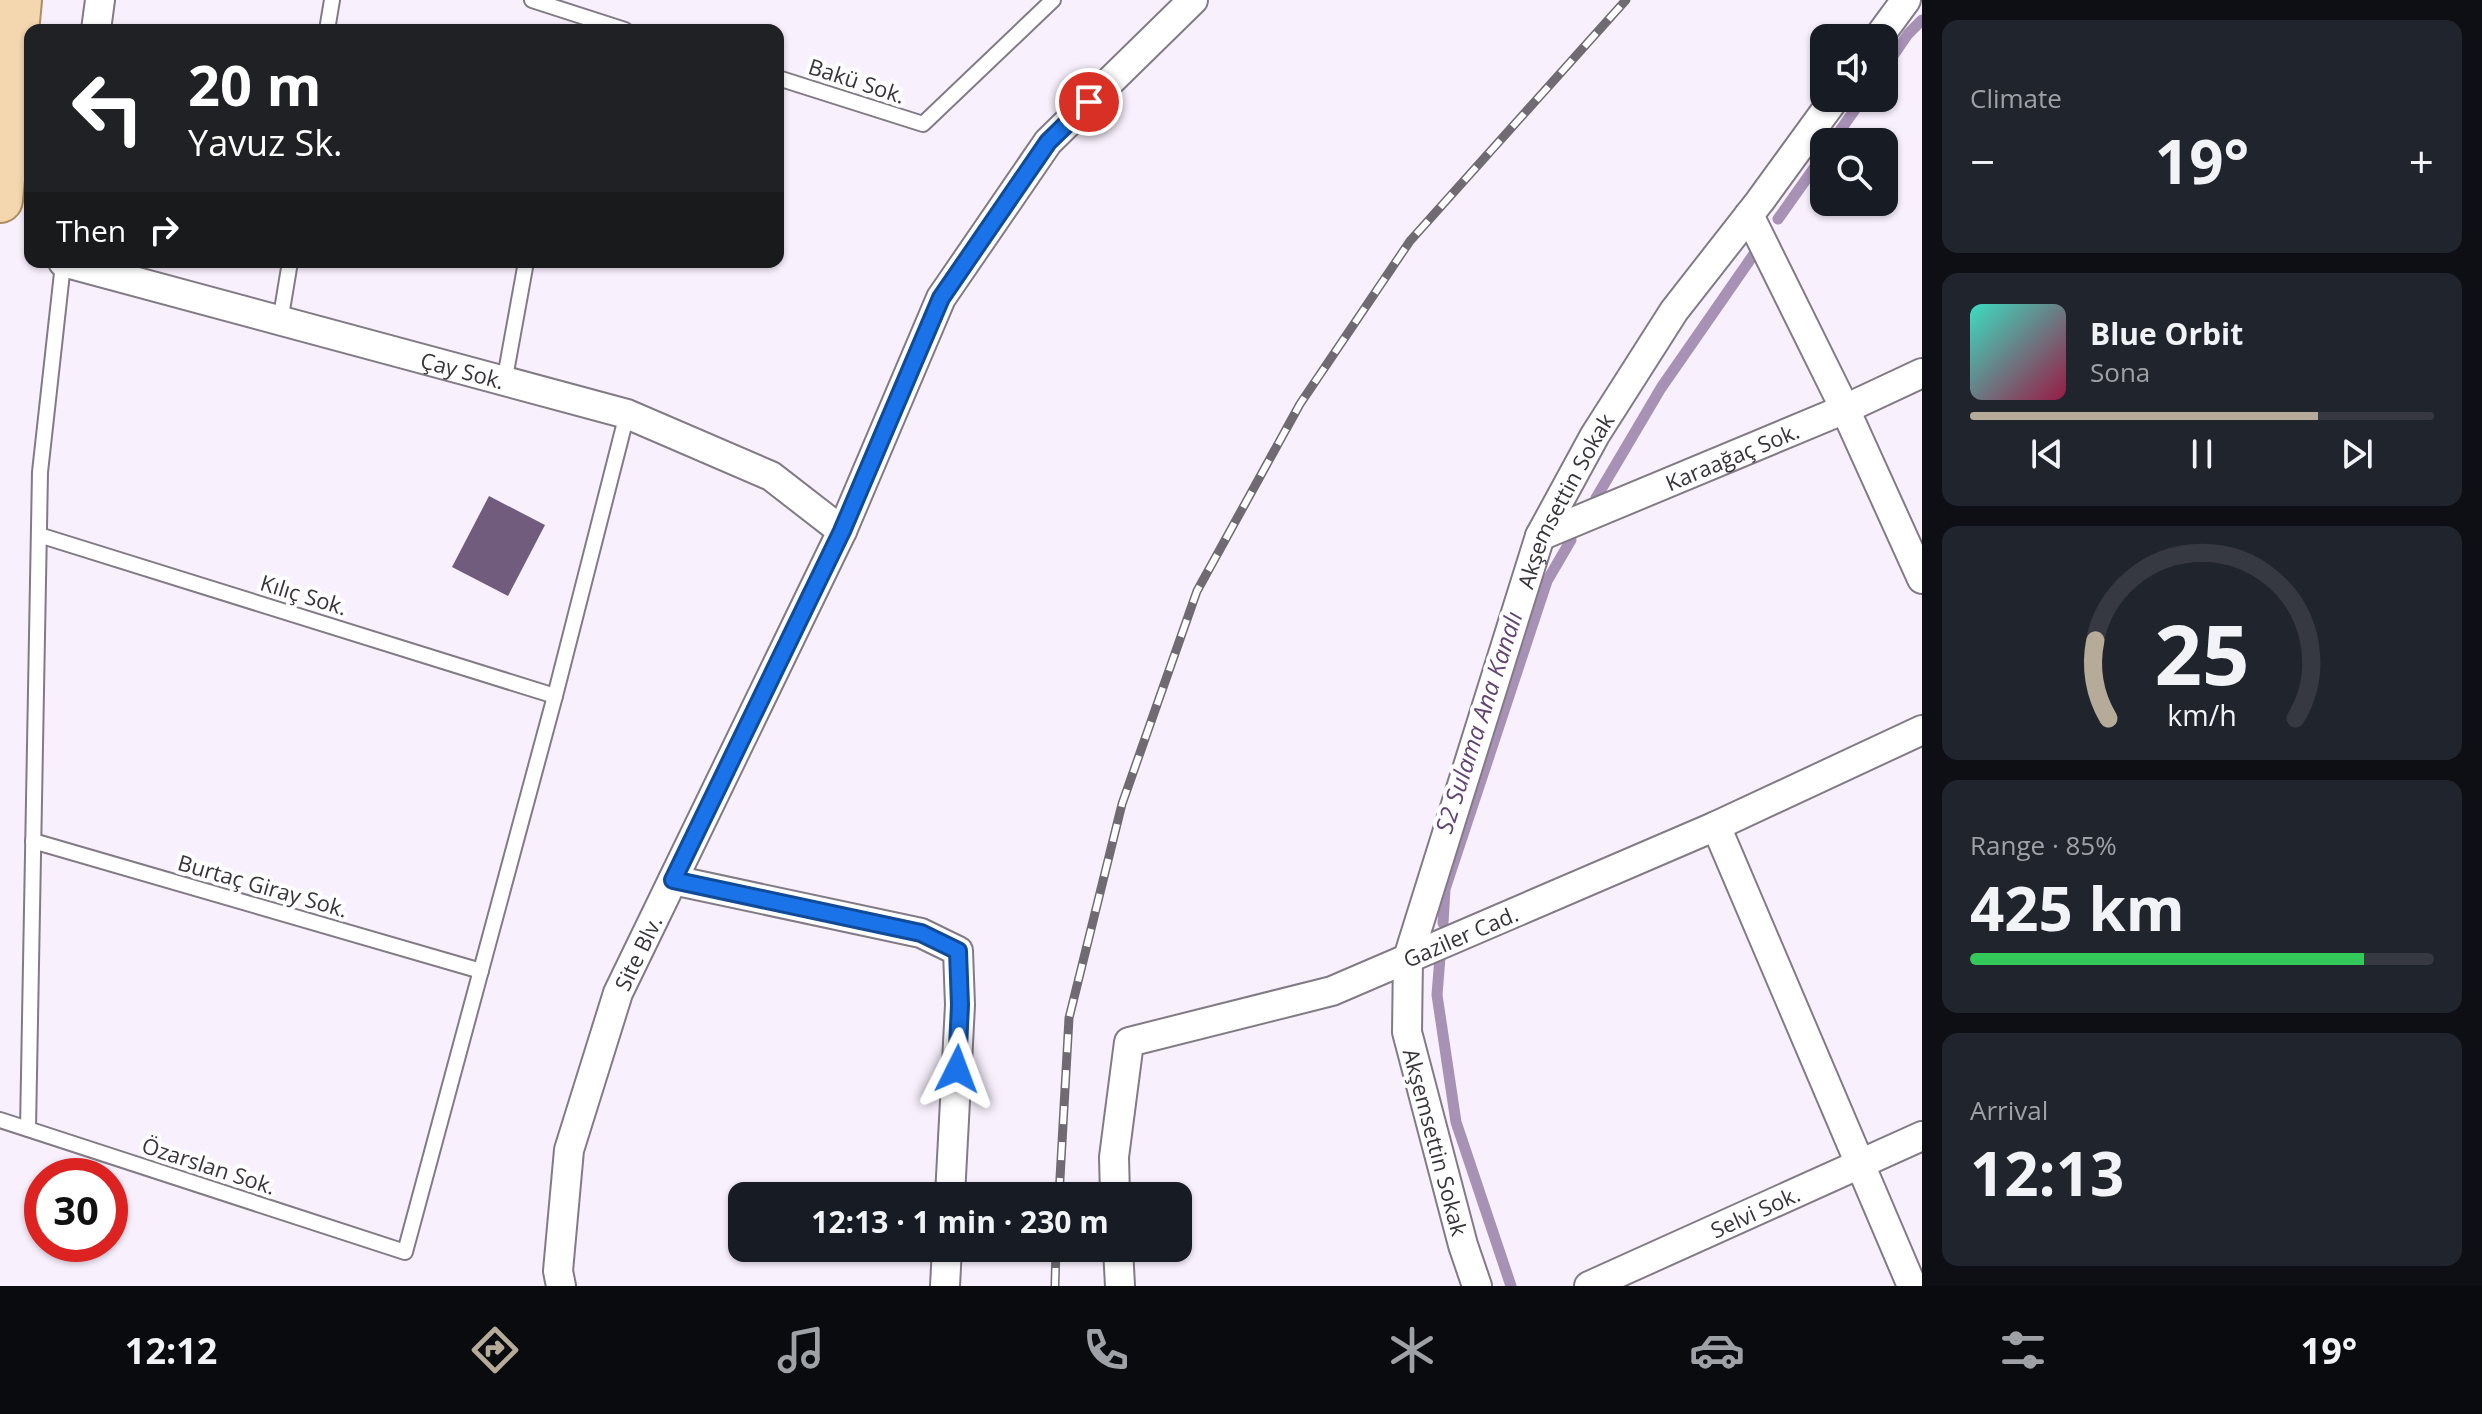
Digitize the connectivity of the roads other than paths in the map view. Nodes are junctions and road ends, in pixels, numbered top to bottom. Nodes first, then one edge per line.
1 (19, 0) edge
2 (100, 0) edge
3 (332, 0) edge
4 (532, 0) edge
5 (1053, 0) edge
6 (1193, 0) edge
7 (1906, 0) edge
8 (572, 13) junction
9 (97, 24) edge
10 (328, 24) edge
11 (570, 24) edge
12 (606, 24) edge
13 (1888, 24) edge
14 (784, 80) edge
15 (1825, 112) edge
16 (0, 200) edge
17 (1749, 215) junction
18 (62, 268) edge
19 (81, 268) edge
20 (289, 268) edge
21 (525, 268) edge
22 (280, 322) junction
23 (1922, 373) edge
24 (504, 383) junction
25 (1845, 409) junction
26 (627, 414) junction
27 (842, 531) junction
28 (39, 535) junction
29 (1540, 536) junction
30 (1922, 579) edge
31 (555, 696) junction
32 (1922, 730) edge
33 (1716, 826) junction
34 (33, 841) junction
35 (673, 880) junction
36 (1408, 958) junction
37 (481, 971) junction
38 (0, 1120) edge
39 (28, 1129) junction
40 (1922, 1136) edge
41 (1859, 1165) junction
42 (951, 1182) edge
43 (1115, 1182) edge
44 (946, 1262) edge
45 (1119, 1262) edge
46 (561, 1286) edge
47 (945, 1286) edge
48 (1120, 1286) edge
49 (1477, 1286) edge
50 (1589, 1286) edge
51 (1912, 1286) edge

1 - 16 main road
2 - 9 street
3 - 10 lane
4 - 8 lane
5 - 14 lane, Bakü Sok.
6 - 27 street, Site Blv.
7 - 13 street
8 - 11 lane
8 - 12 lane
15 - 17 street, Akşemsettin Sokak
17 - 25 street
17 - 29 street, Akşemsettin Sokak
18 - 28 lane
19 - 22 street, Çay Sok.
20 - 22 lane
21 - 24 lane
22 - 24 street, Çay Sok.
23 - 25 street, Karaağaç Sok.
24 - 26 street, Çay Sok.
25 - 29 street, Karaağaç Sok.
25 - 30 street
26 - 27 street, Çay Sok.
26 - 31 lane
27 - 35 street, Site Blv.
28 - 31 lane, Kılıç Sok.
28 - 34 lane
29 - 36 street, Akşemsettin Sokak
31 - 37 lane
32 - 33 street, Gaziler Cad.
33 - 36 street, Gaziler Cad.
33 - 41 street
34 - 37 lane, Burtaç Giray Sok.
34 - 39 lane
35 - 42 street
35 - 46 street, Site Blv.
36 - 43 street, Gaziler Cad.
36 - 49 street, Akşemsettin Sokak
37 - 39 lane, Özarslan Sok.
38 - 39 lane, Özarslan Sok.
40 - 41 street, Selvi Sok.
41 - 50 street, Selvi Sok.
41 - 51 street
44 - 47 street
45 - 48 street

